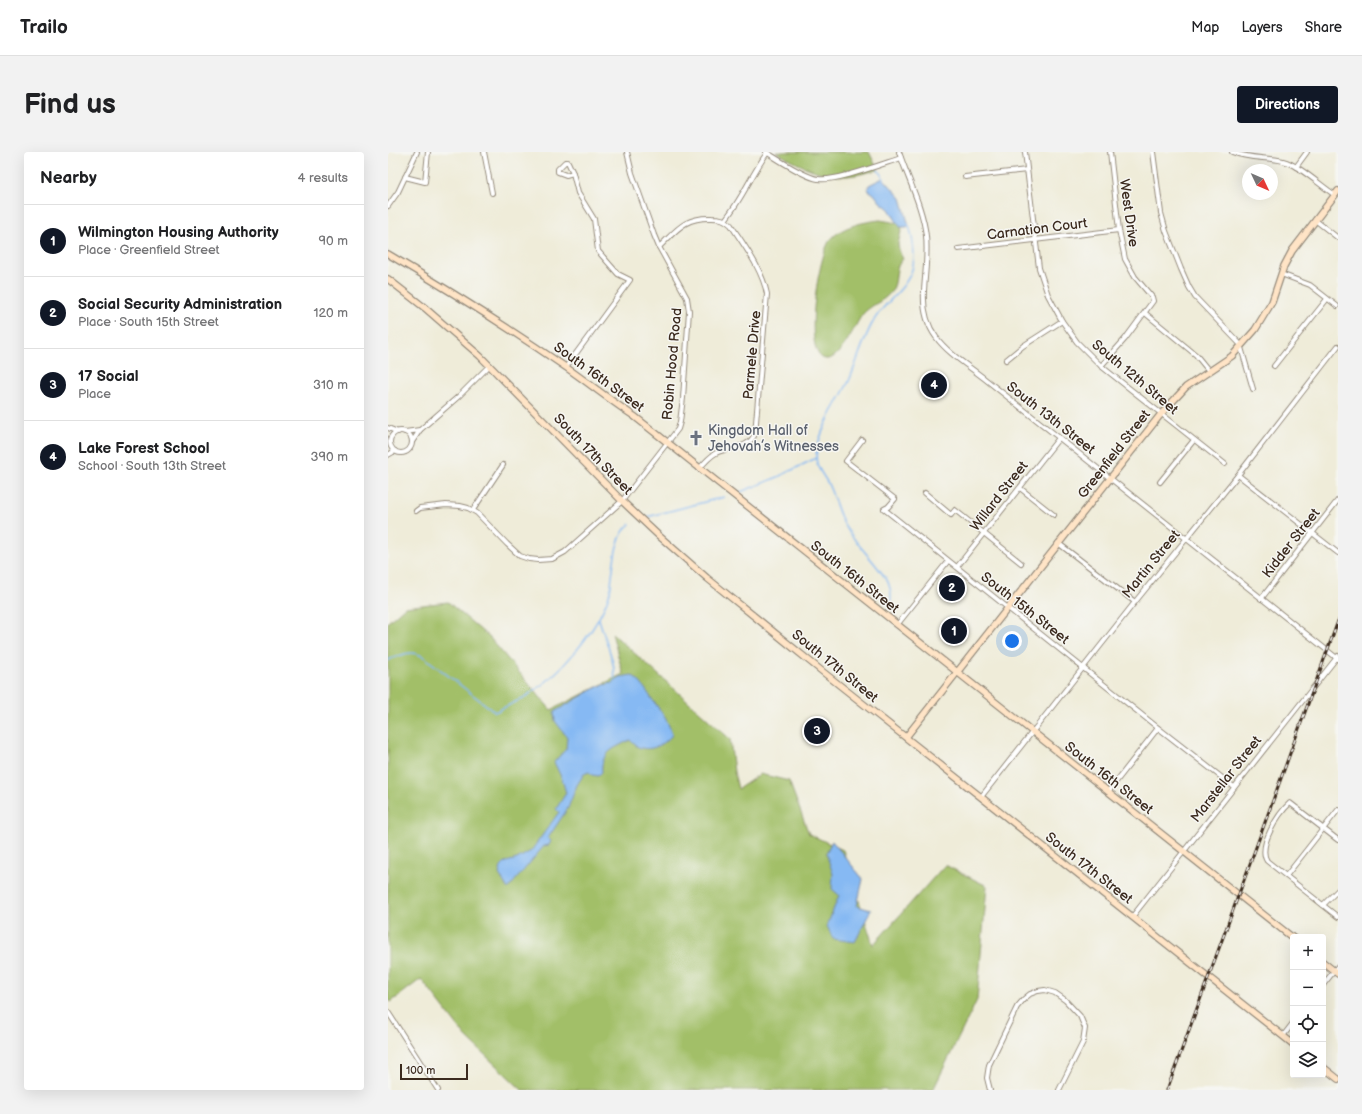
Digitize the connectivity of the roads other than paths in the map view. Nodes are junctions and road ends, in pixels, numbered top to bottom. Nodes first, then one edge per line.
1 (417, 152) edge
2 (428, 152) edge
3 (484, 152) edge
4 (627, 152) edge
5 (767, 152) edge
6 (899, 152) edge
7 (1025, 152) edge
8 (1110, 152) edge
9 (1153, 152) edge
10 (1232, 152) edge
11 (1308, 152) edge
12 (901, 158) junction
13 (1296, 167) junction
14 (1027, 170) junction
15 (573, 173) dead end
16 (405, 177) junction
17 (965, 177) dead end
18 (1336, 193) edge
19 (492, 194) dead end
20 (388, 206) edge
21 (725, 220) junction
22 (1315, 220) junction
23 (1119, 230) junction
24 (1338, 238) edge
25 (1035, 240) junction
26 (659, 248) junction
27 (958, 249) dead end
28 (388, 254) edge
29 (1281, 274) junction
30 (388, 279) edge
31 (1328, 299) junction
32 (1337, 306) dead end
33 (1145, 313) junction
34 (1062, 321) junction
35 (1338, 346) edge
36 (1241, 347) junction
37 (1006, 360) dead end
38 (490, 366) junction
39 (1101, 366) junction
40 (1274, 366) dead end
41 (566, 367) junction
42 (1209, 371) junction
43 (1253, 388) dead end
44 (1161, 414) junction
45 (388, 428) edge
46 (420, 430) junction
47 (398, 432) junction
48 (405, 432) junction
49 (388, 434) edge
50 (1059, 438) junction
51 (862, 440) dead end
52 (1194, 440) junction
53 (391, 441) junction
54 (412, 443) junction
55 (667, 443) junction
56 (395, 451) junction
57 (388, 455) edge
58 (1225, 464) dead end
59 (503, 465) dead end
60 (699, 469) junction
61 (1238, 474) junction
62 (1110, 479) junction
63 (1160, 482) dead end
64 (1020, 488) junction
65 (925, 493) dead end
66 (1338, 500) edge
67 (622, 501) junction
68 (473, 510) junction
69 (416, 512) dead end
70 (1054, 515) dead end
71 (1312, 532) junction
72 (983, 534) junction
73 (1186, 538) junction
74 (1058, 543) junction
75 (1338, 553) edge
76 (948, 561) junction
77 (1021, 563) dead end
78 (957, 567) junction
79 (1261, 599) junction
80 (1135, 602) junction
81 (1008, 609) junction
82 (897, 625) junction
83 (1338, 658) edge
84 (1083, 667) junction
85 (956, 672) junction
86 (1158, 728) junction
87 (1033, 733) junction
88 (906, 737) junction
89 (1234, 787) junction
90 (1108, 792) junction
91 (981, 797) junction
92 (1338, 810) edge
93 (1323, 828) junction
94 (1338, 840) edge
95 (1183, 852) junction
96 (1286, 876) junction
97 (1338, 890) edge
98 (1323, 905) junction
99 (1132, 917) junction
100 (1338, 917) edge
101 (1290, 936) edge
102 (1326, 964) edge
103 (1338, 966) edge
104 (1336, 972) edge
105 (1326, 982) edge
106 (388, 1012) edge
107 (1290, 1027) edge
108 (1283, 1036) junction
109 (1290, 1042) edge
110 (1326, 1070) edge
111 (1338, 1079) edge
112 (438, 1090) edge
113 (990, 1090) edge
114 (1060, 1090) edge

1 - 16 street
2 - 16 street
3 - 19 street
4 - 26 street, Robin Hood Road
5 - 12 street
5 - 21 street
6 - 12 street, South 13th Street
7 - 14 street, South 12th Street
8 - 23 street, West Drive
9 - 36 street
10 - 13 street
11 - 13 street
12 - 50 street, South 13th Street
13 - 18 street
14 - 17 street
14 - 25 street, South 12th Street
15 - 41 street
16 - 20 street
18 - 22 main road, Greenfield Street
21 - 26 street
21 - 60 street, Parmele Drive
22 - 24 street
22 - 29 main road, Greenfield Street
23 - 25 street, Carnation Court
23 - 33 street, West Drive
25 - 27 street, Carnation Court
25 - 34 street, South 12th Street
26 - 55 street, Robin Hood Road
28 - 41 main road, South 16th Street
29 - 31 street
29 - 36 main road, Greenfield Street
30 - 38 main road, South 17th Street
31 - 32 street
31 - 40 street
33 - 39 street
33 - 42 street
34 - 37 street
34 - 39 street, South 12th Street
35 - 61 street, Martin Street
36 - 42 main road, Greenfield Street
36 - 43 street
38 - 46 street
38 - 67 main road, South 17th Street
39 - 44 street, South 12th Street
41 - 55 main road, South 16th Street
42 - 44 main road, Greenfield Street
44 - 52 street, South 12th Street
44 - 62 main road, Greenfield Street
45 - 47 street
46 - 48 street
46 - 54 street
47 - 48 street
47 - 53 street
48 - 54 street
49 - 53 street
50 - 62 street, South 13th Street
50 - 64 street, Willard Street
51 - 76 street, South 15th Street
52 - 58 street, South 12th Street
52 - 63 street
53 - 56 street
54 - 56 street
55 - 60 main road, South 16th Street
55 - 67 street, Robin Hood Road
56 - 57 street
59 - 68 street
60 - 82 main road, South 16th Street
61 - 71 street
61 - 73 street, Martin Street
62 - 73 street, South 13th Street
62 - 74 main road, Greenfield Street
64 - 70 street
64 - 72 street, Willard Street
65 - 72 street
66 - 71 street, Kidder Street
67 - 68 street, Robin Hood Road
67 - 88 main road, South 17th Street
68 - 69 street
71 - 75 street
71 - 79 street, Kidder Street
72 - 77 street
72 - 78 street, Willard Street
73 - 79 street, South 13th Street
73 - 80 street, Martin Street
74 - 80 street
74 - 81 main road, Greenfield Street
76 - 78 street, South 15th Street
76 - 82 street
78 - 81 street, South 15th Street
79 - 83 street, South 13th Street
80 - 84 street, Martin Street
81 - 84 street, South 15th Street
81 - 85 main road, Greenfield Street
82 - 85 main road, South 16th Street
83 - 89 street, Marstellar Street
84 - 86 street, South 15th Street
84 - 87 street, Martin Street
85 - 87 main road, South 16th Street
85 - 88 main road, Greenfield Street
86 - 89 street, South 15th Street
86 - 90 street
87 - 90 main road, South 16th Street
87 - 91 street, Martin Street
88 - 91 main road, South 17th Street
89 - 95 street, Marstellar Street
90 - 95 main road, South 16th Street
91 - 99 main road, South 17th Street
92 - 93 street
93 - 94 street
93 - 96 street
93 - 96 street
95 - 99 street, Marstellar Street
95 - 101 main road, South 16th Street
96 - 98 street
97 - 98 street
98 - 100 street
99 - 108 main road, South 17th Street
102 - 104 main road
103 - 104 street
104 - 105 street
106 - 112 street
107 - 108 street
108 - 109 main road, South 17th Street
110 - 111 main road
113 - 114 street

